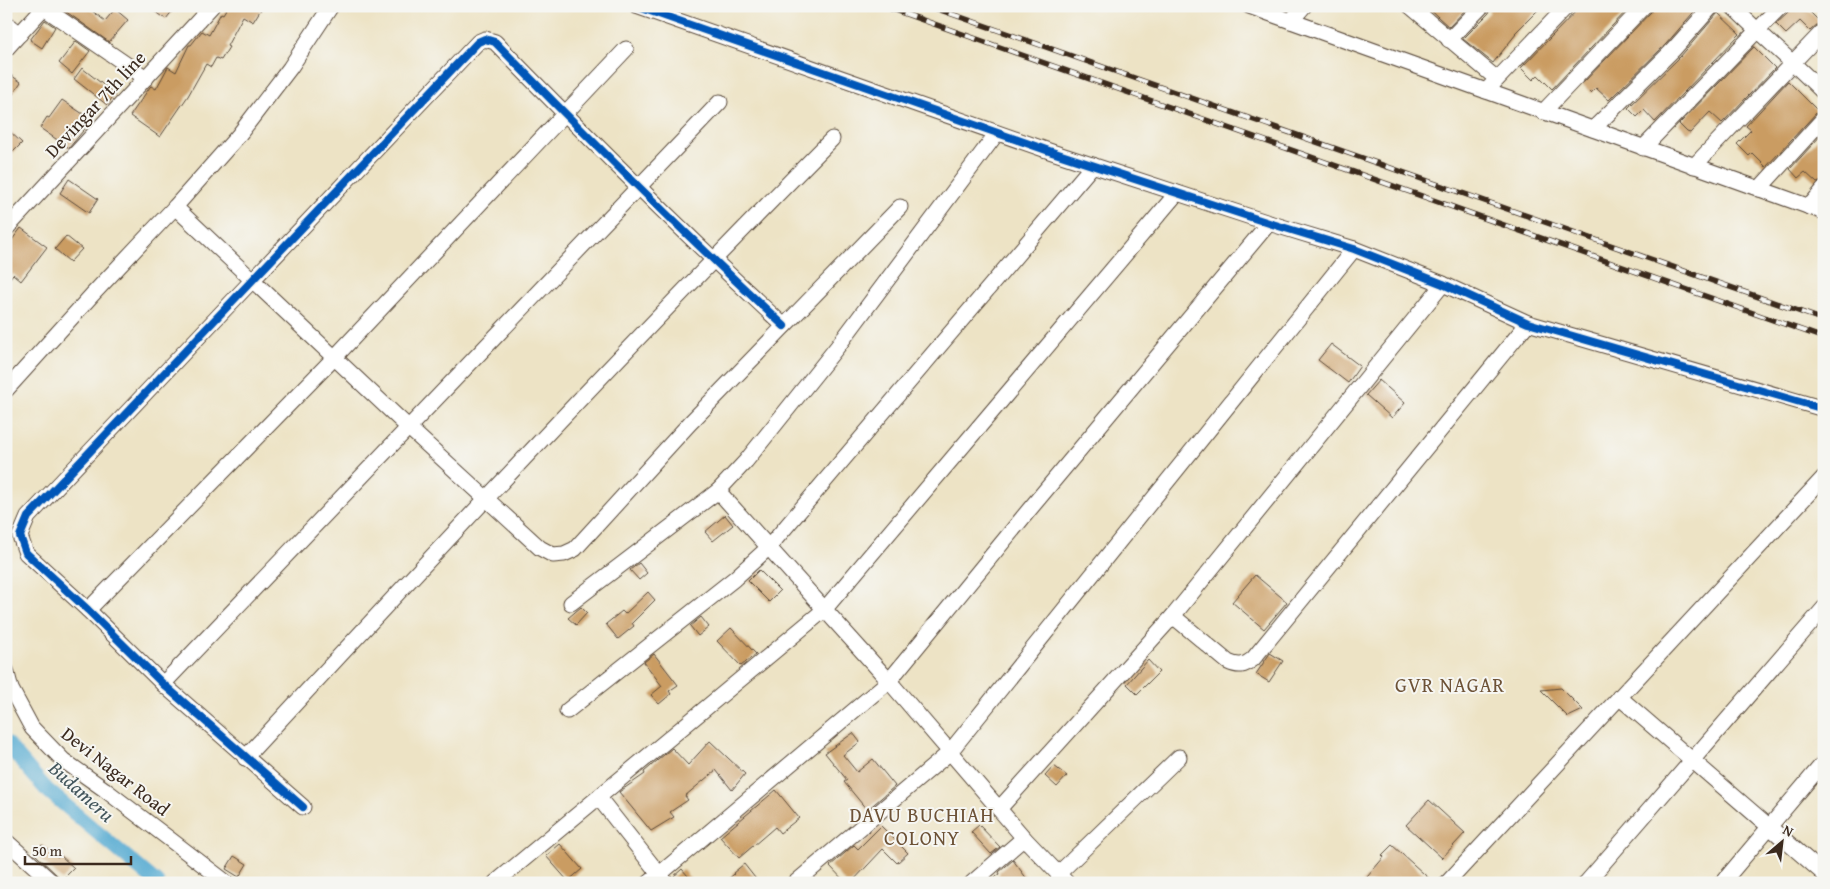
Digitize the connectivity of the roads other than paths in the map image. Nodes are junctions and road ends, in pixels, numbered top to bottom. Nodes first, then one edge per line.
1 (212, 6) edge
2 (331, 6) edge
3 (636, 6) edge
4 (1249, 6) edge
5 (1304, 6) edge
6 (1482, 6) edge
7 (1567, 6) edge
8 (1644, 6) edge
9 (1712, 6) edge
10 (1732, 6) edge
11 (1781, 6) edge
12 (45, 7) edge
13 (1412, 7) edge
14 (1291, 21) junction
15 (6, 23) edge
16 (1824, 30) edge
17 (1757, 31) junction
18 (20, 34) junction
19 (1449, 40) junction
20 (6, 49) edge
21 (626, 49) dead end
22 (1792, 61) junction
23 (146, 78) junction
24 (1497, 79) junction
25 (1486, 91) junction
26 (1824, 93) edge
27 (720, 102) dead end
28 (1543, 112) junction
29 (564, 114) junction
30 (1824, 118) edge
31 (1593, 129) junction
32 (997, 133) junction
33 (832, 139) dead end
34 (1644, 148) junction
35 (1093, 165) junction
36 (1694, 166) junction
37 (638, 186) junction
38 (1759, 189) junction
39 (1824, 189) edge
40 (1177, 193) junction
41 (175, 207) junction
42 (900, 207) dead end
43 (1817, 210) edge
44 (1269, 223) junction
45 (6, 229) edge
46 (1354, 249) junction
47 (713, 259) junction
48 (252, 281) junction
49 (1443, 284) junction
50 (1528, 323) junction
51 (784, 326) junction
52 (335, 357) junction
53 (6, 390) edge
54 (1824, 409) edge
55 (409, 428) junction
56 (1824, 477) edge
57 (718, 491) junction
58 (485, 498) junction
59 (768, 548) junction
60 (571, 603) dead end
61 (1824, 608) edge
62 (88, 610) junction
63 (824, 610) junction
64 (1173, 616) junction
65 (6, 670) edge
66 (889, 681) junction
67 (163, 684) junction
68 (1619, 697) junction
69 (567, 711) dead end
70 (949, 753) junction
71 (1179, 757) dead end
72 (245, 758) junction
73 (1692, 762) junction
74 (1824, 762) edge
75 (599, 798) junction
76 (303, 807) dead end
77 (999, 809) junction
78 (1769, 828) junction
79 (1024, 838) junction
80 (6, 841) edge
81 (1824, 874) edge
82 (1063, 878) edge
83 (658, 880) edge
84 (53, 883) edge
85 (228, 883) edge
86 (495, 883) edge
87 (795, 883) edge
88 (972, 883) edge
89 (1447, 883) edge
90 (1586, 883) edge
91 (1722, 883) edge

1 - 23 street, Devingar 7th line
2 - 41 street
3 - 32 street
4 - 14 street
5 - 14 street
6 - 19 street
7 - 24 street
8 - 28 street
9 - 31 street
10 - 17 street
11 - 17 street
12 - 18 street
12 - 23 street
13 - 19 street
14 - 25 street
15 - 18 street
16 - 22 street
17 - 22 street
17 - 34 street
18 - 20 street
19 - 24 street
21 - 29 street
22 - 26 street
22 - 36 street
23 - 45 street, Devingar 7th line
24 - 25 street
25 - 28 street
27 - 37 street
28 - 31 street
29 - 37 street
29 - 48 street
29 - 52 street
30 - 38 street
31 - 34 street
32 - 35 street
32 - 57 street
33 - 47 street
34 - 36 street
35 - 40 street
35 - 59 street
36 - 38 street
37 - 47 street
37 - 55 street
38 - 43 street
39 - 43 street
40 - 44 street
40 - 63 street
41 - 48 street
41 - 53 street
42 - 51 street
44 - 46 street
44 - 66 street
46 - 49 street
46 - 70 street
47 - 51 street
47 - 58 street
48 - 52 street
48 - 62 street
49 - 50 street
49 - 64 street
50 - 54 street
50 - 64 street
51 - 58 street
52 - 55 street
52 - 62 street
55 - 58 street
55 - 67 street
56 - 68 street
57 - 59 street
57 - 60 street
58 - 72 street
59 - 63 street
59 - 69 street
61 - 73 street
62 - 67 street
63 - 66 street
63 - 75 street
64 - 77 street
65 - 85 street, Devi Nagar Road
66 - 70 street
66 - 83 street
67 - 72 street
68 - 73 street
68 - 89 street
70 - 77 street
70 - 87 street
71 - 82 street
72 - 76 street
73 - 78 street
73 - 90 street
74 - 78 street
75 - 83 street
75 - 86 street
77 - 79 street
78 - 81 street
78 - 91 street
79 - 82 street
79 - 88 street
80 - 84 street

